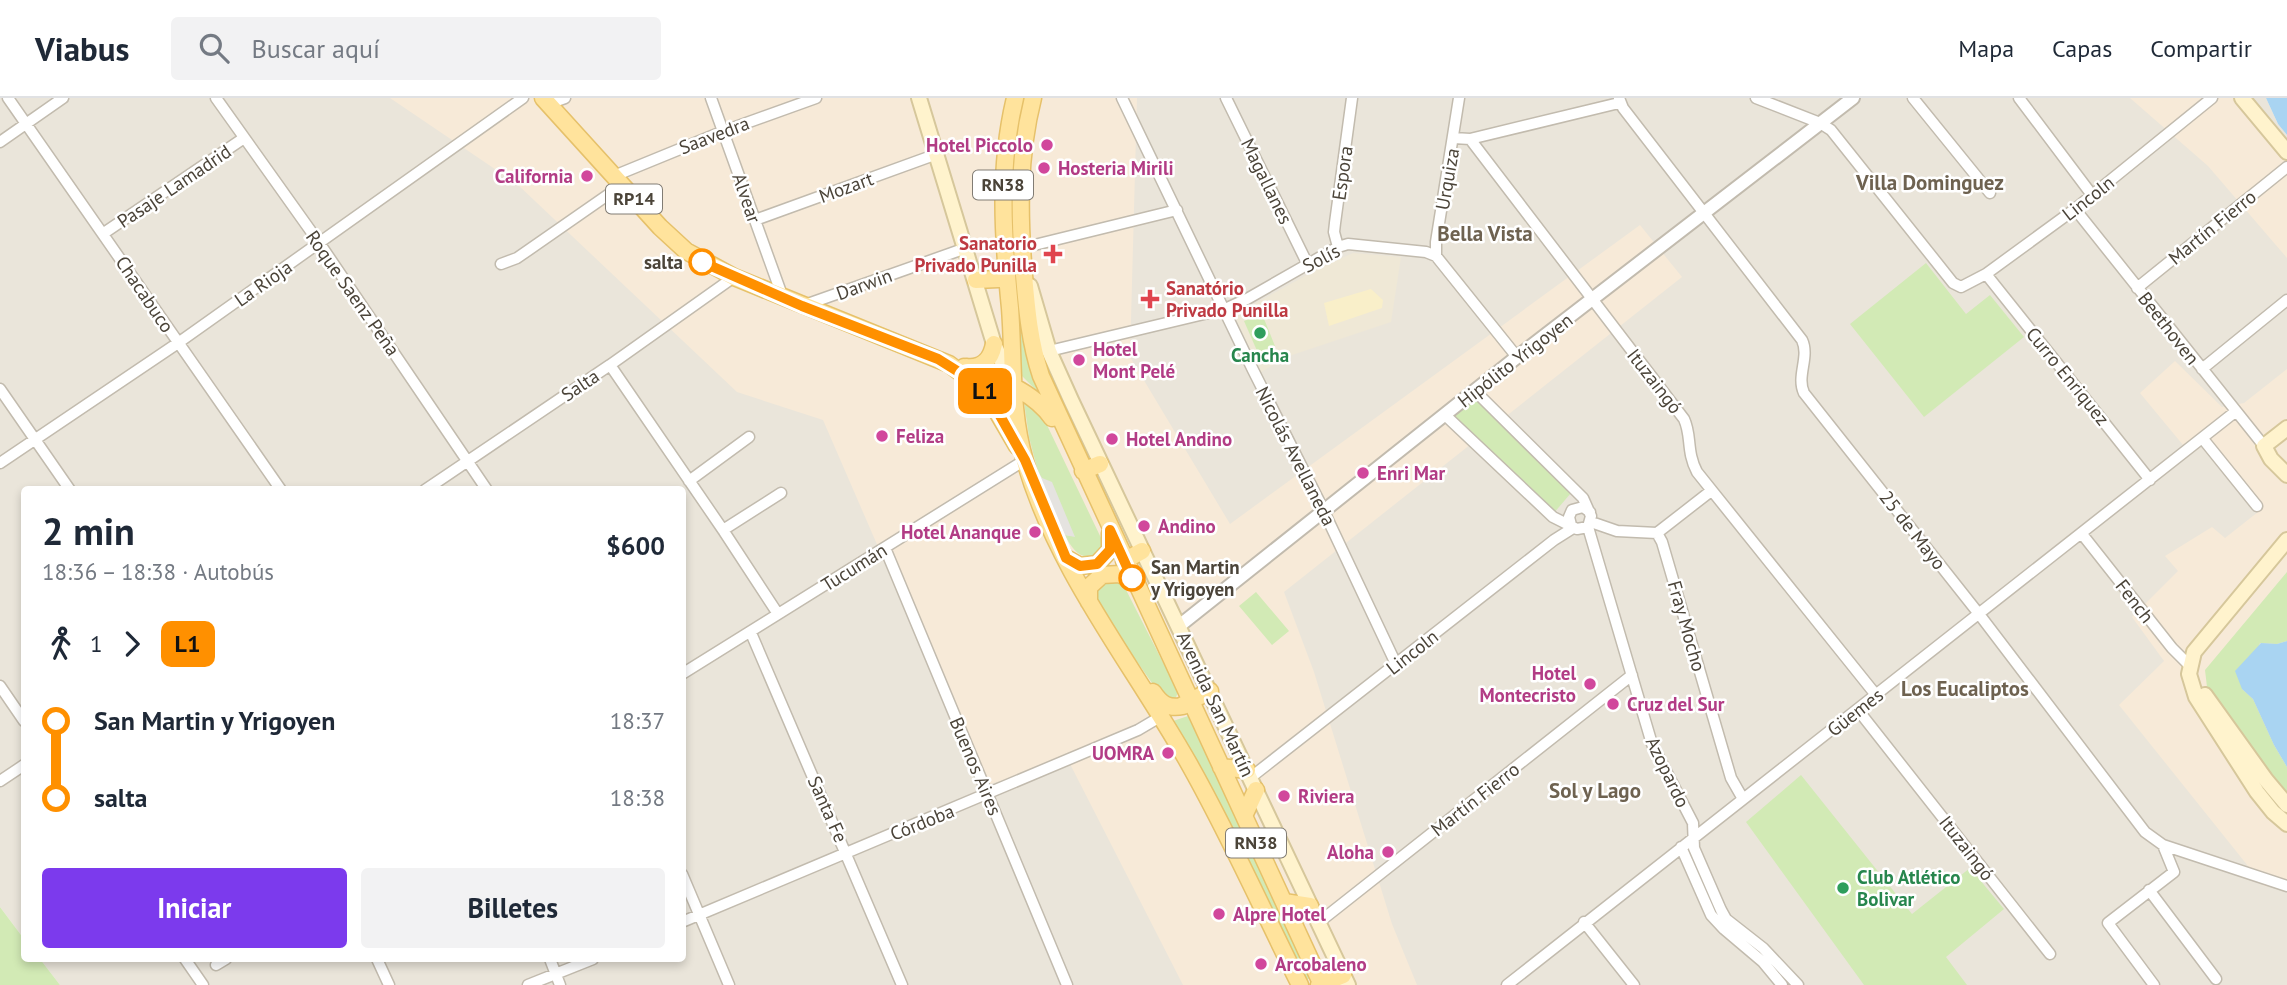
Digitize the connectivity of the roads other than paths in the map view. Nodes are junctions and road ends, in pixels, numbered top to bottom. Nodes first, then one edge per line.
1 (8, 98) edge
2 (64, 98) edge
3 (216, 98) edge
4 (523, 98) edge
5 (565, 98) edge
6 (712, 98) edge
7 (816, 98) edge
8 (919, 98) edge
9 (1015, 98) edge
10 (1033, 98) edge
11 (1122, 98) edge
12 (1226, 98) edge
13 (1352, 98) edge
14 (1460, 98) edge
15 (1756, 98) edge
16 (1853, 98) edge
17 (1913, 98) edge
18 (2019, 98) edge
19 (2212, 98) edge
20 (2242, 98) edge
21 (546, 101) edge
22 (1619, 101) edge
23 (1821, 123) junction
24 (26, 124) junction
25 (724, 131) junction
26 (244, 138) junction
27 (1454, 138) junction
28 (1470, 139) junction
29 (0, 142) edge
30 (2287, 152) edge
31 (937, 154) junction
32 (2287, 167) edge
33 (618, 181) junction
34 (1990, 193) dead end
35 (2092, 195) junction
36 (2075, 209) junction
37 (1177, 210) junction
38 (1703, 213) junction
39 (755, 220) junction
40 (104, 233) junction
41 (320, 244) junction
42 (1338, 247) junction
43 (966, 248) junction
44 (1022, 248) junction
45 (1436, 257) junction
46 (501, 264) dead end
47 (1308, 265) junction
48 (1023, 267) junction
49 (1006, 273) junction
50 (1986, 274) junction
51 (734, 277) junction
52 (976, 281) junction
53 (2137, 288) junction
54 (783, 298) junction
55 (1592, 300) junction
56 (2287, 300) edge
57 (802, 306) junction
58 (1225, 309) junction
59 (178, 343) junction
60 (994, 344) junction
61 (1049, 351) junction
62 (1517, 357) junction
63 (610, 365) junction
64 (957, 366) junction
65 (2202, 369) junction
66 (1013, 386) junction
67 (0, 389) edge
68 (1475, 391) junction
69 (2235, 412) junction
70 (1445, 415) junction
71 (2286, 431) edge
72 (750, 437) dead end
73 (35, 439) junction
74 (2203, 439) junction
75 (1070, 443) junction
76 (2264, 446) junction
77 (468, 460) junction
78 (1025, 460) junction
79 (0, 463) edge
80 (1100, 464) junction
81 (1083, 471) junction
82 (2287, 475) edge
83 (2150, 480) junction
84 (689, 481) junction
85 (67, 486) edge
86 (278, 486) edge
87 (431, 486) edge
88 (484, 486) edge
89 (1711, 491) junction
90 (781, 494) dead end
91 (2257, 506) dead end
92 (1324, 511) junction
93 (1590, 520) junction
94 (1572, 526) junction
95 (723, 530) junction
96 (1110, 530) junction
97 (1657, 533) junction
98 (2082, 534) junction
99 (2287, 540) edge
100 (885, 548) junction
101 (1142, 551) junction
102 (1066, 558) junction
103 (1124, 561) junction
104 (1134, 582) junction
105 (1089, 602) junction
106 (778, 614) junction
107 (1979, 614) junction
108 (1179, 626) junction
109 (751, 633) junction
110 (1114, 644) junction
111 (1396, 664) junction
112 (2190, 666) junction
113 (686, 672) edge
114 (1633, 675) junction
115 (0, 686) edge
116 (1210, 691) junction
117 (1876, 695) junction
118 (1187, 704) junction
119 (1858, 710) junction
120 (21, 717) edge
121 (1160, 718) junction
122 (21, 767) edge
123 (1221, 767) junction
124 (1251, 779) junction
125 (0, 781) edge
126 (988, 795) junction
127 (1742, 799) junction
128 (2287, 805) edge
129 (1244, 816) junction
130 (2287, 824) edge
131 (1695, 837) junction
132 (2163, 845) junction
133 (1681, 847) junction
134 (847, 853) junction
135 (686, 883) edge
136 (2287, 886) edge
137 (2149, 890) junction
138 (1284, 902) junction
139 (1310, 906) junction
140 (700, 915) junction
141 (686, 920) edge
142 (1584, 922) junction
143 (1318, 923) junction
144 (2050, 954) dead end
145 (188, 962) edge
146 (221, 962) edge
147 (378, 962) edge
148 (551, 962) edge
149 (586, 962) edge
150 (216, 965) dead end
151 (556, 974) junction
152 (2216, 979) dead end
153 (1345, 980) edge
154 (1512, 984) edge
155 (203, 985) edge
156 (389, 985) edge
157 (528, 985) edge
158 (560, 985) edge
159 (729, 985) edge
160 (902, 985) edge
161 (1067, 985) edge
162 (1300, 985) edge
163 (1321, 985) edge
164 (1634, 985) edge
165 (1782, 985) edge
166 (1798, 985) edge
167 (2154, 985) edge

1 - 24 street, Chacabuco
2 - 24 street
3 - 26 street, Roque Saenz Peña
4 - 41 street, La Rioja
5 - 21 street
6 - 25 street, Alvear
7 - 25 street, Saavedra
8 - 31 main road
9 - 49 main road, RN38
10 - 44 main road, RN38
11 - 37 street, Nicolás Avellaneda
12 - 47 street, Magallanes
13 - 42 street, Espora
14 - 27 street, Urquiza
15 - 23 street
16 - 23 street, Hipólito Yrigoyen
17 - 34 street
18 - 35 street
19 - 35 street, Lincoln
20 - 30 main road
21 - 33 main road, RP14
22 - 28 street
22 - 38 street, 25 de Mayo
23 - 38 street, Hipólito Yrigoyen
23 - 50 street, Lincoln
24 - 29 street
24 - 40 street, Chacabuco
25 - 33 street, Saavedra
25 - 39 street, Alvear
26 - 40 street, Pasaje Lamadrid
26 - 41 street, Roque Saenz Peña
27 - 28 street
27 - 45 street, Urquiza
28 - 55 street, Ituzaingó
31 - 39 street, Mozart
31 - 43 main road
32 - 53 street, Martín Fierro
33 - 46 street, Saavedra
33 - 51 main road, RP14
35 - 36 street, Lincoln
36 - 50 street, Lincoln
36 - 53 street, Beethoven
37 - 44 street
37 - 58 street, Nicolás Avellaneda
38 - 55 street, Hipólito Yrigoyen
38 - 107 street, 25 de Mayo
39 - 54 street, Alvear
40 - 59 street, Chacabuco
41 - 59 street, La Rioja
41 - 77 street, Roque Saenz Peña
42 - 45 street, Solís
42 - 47 street, Solís
43 - 52 main road
43 - 57 street, Darwin
44 - 48 main road, RN38
45 - 62 street
47 - 58 street, Solís
48 - 61 main road, Avenida San Martín
48 - 75 main road, RN38
49 - 52 main road
49 - 66 main road, RN38
50 - 83 street, Curro Enriquez
51 - 54 main road, RP14
51 - 63 street, Salta
52 - 60 main road
53 - 65 street, Beethoven
54 - 57 main road, RP14
55 - 62 street, Hipólito Yrigoyen
55 - 89 street, Ituzaingó
56 - 65 street
57 - 64 main road, RP14
58 - 61 street, Solís
58 - 92 street, Nicolás Avellaneda
59 - 73 street, La Rioja
59 - 86 street, Chacabuco
60 - 64 main road
60 - 66 main road
61 - 80 main road, Avenida San Martín
62 - 68 street, Hipólito Yrigoyen
63 - 77 street, Salta
63 - 84 street
64 - 66 main road, RP14
64 - 78 main road, RP14
65 - 69 street, Beethoven
66 - 75 main road, RP14
66 - 78 main road, RN38
67 - 73 street
68 - 70 street, Hipólito Yrigoyen
68 - 93 street, Azopardo
69 - 74 street, Güemes
69 - 76 street, Beethoven
70 - 92 street, Hipólito Yrigoyen
70 - 94 street
71 - 76 main road
72 - 84 street
73 - 79 street, La Rioja
73 - 85 street
74 - 83 street, Güemes
74 - 91 street
75 - 81 main road, RN38
76 - 82 main road
77 - 87 street, Salta
77 - 88 street, Roque Saenz Peña
78 - 100 street, Tucumán
78 - 102 main road, RN38
80 - 81 main road
80 - 101 main road, Avenida San Martín
81 - 96 main road, RN38
83 - 98 street, Güemes
84 - 95 street
89 - 97 street
89 - 117 street, Ituzaingó
90 - 95 street
92 - 108 street, Hipólito Yrigoyen
92 - 111 street, Nicolás Avellaneda
93 - 94 street
93 - 94 street
93 - 97 street
93 - 114 street, Azopardo
94 - 111 street, Lincoln
95 - 106 street
96 - 102 main road
96 - 103 main road, RN38
97 - 127 street, Fray Mocho
98 - 107 street, Güemes
98 - 112 street, Fench
99 - 112 main road
100 - 106 street, Tucumán
100 - 126 street, Buenos Aires
101 - 103 main road
101 - 108 main road, Avenida San Martín
102 - 105 main road, RN38
103 - 104 main road, RN38
104 - 105 main road
104 - 118 main road, RN38
105 - 110 main road, RN38
106 - 109 street, Tucumán
107 - 117 street, Güemes
107 - 132 street, 25 de Mayo
108 - 116 main road, Avenida San Martín
109 - 113 street, Tucumán
109 - 134 street, Santa Fe
110 - 118 main road
110 - 121 main road, RN38
111 - 124 street, Lincoln
112 - 128 main road
112 - 130 main road
114 - 131 street, Azopardo
114 - 143 street, Martín Fierro
115 - 120 street
116 - 118 main road
116 - 124 main road, Avenida San Martín
117 - 119 street, Güemes
118 - 121 main road
118 - 123 main road, RN38
119 - 127 street, Güemes
119 - 144 street, Ituzaingó
121 - 126 street, Córdoba
121 - 162 main road, RN38
122 - 125 street
123 - 124 main road
123 - 129 main road, RN38
124 - 129 main road
124 - 139 main road, Avenida San Martín
126 - 134 street, Córdoba
126 - 161 street, Buenos Aires
127 - 131 street, Güemes
129 - 138 main road, RN38
131 - 133 street, Güemes
131 - 166 street, Azopardo
132 - 136 street, 25 de Mayo
132 - 137 street
133 - 142 street, Güemes
133 - 165 street
134 - 140 street, Córdoba
134 - 160 street, Santa Fe
135 - 140 street
137 - 152 street
137 - 167 street
138 - 139 main road
138 - 163 main road, RN38
139 - 143 main road, Avenida San Martín
140 - 141 street, Córdoba
140 - 159 street
142 - 154 street, Güemes
142 - 164 street
143 - 153 main road, Avenida San Martín
145 - 155 street
146 - 150 street
147 - 156 street
148 - 151 street
149 - 151 street
151 - 157 street
151 - 158 street
153 - 163 main road

